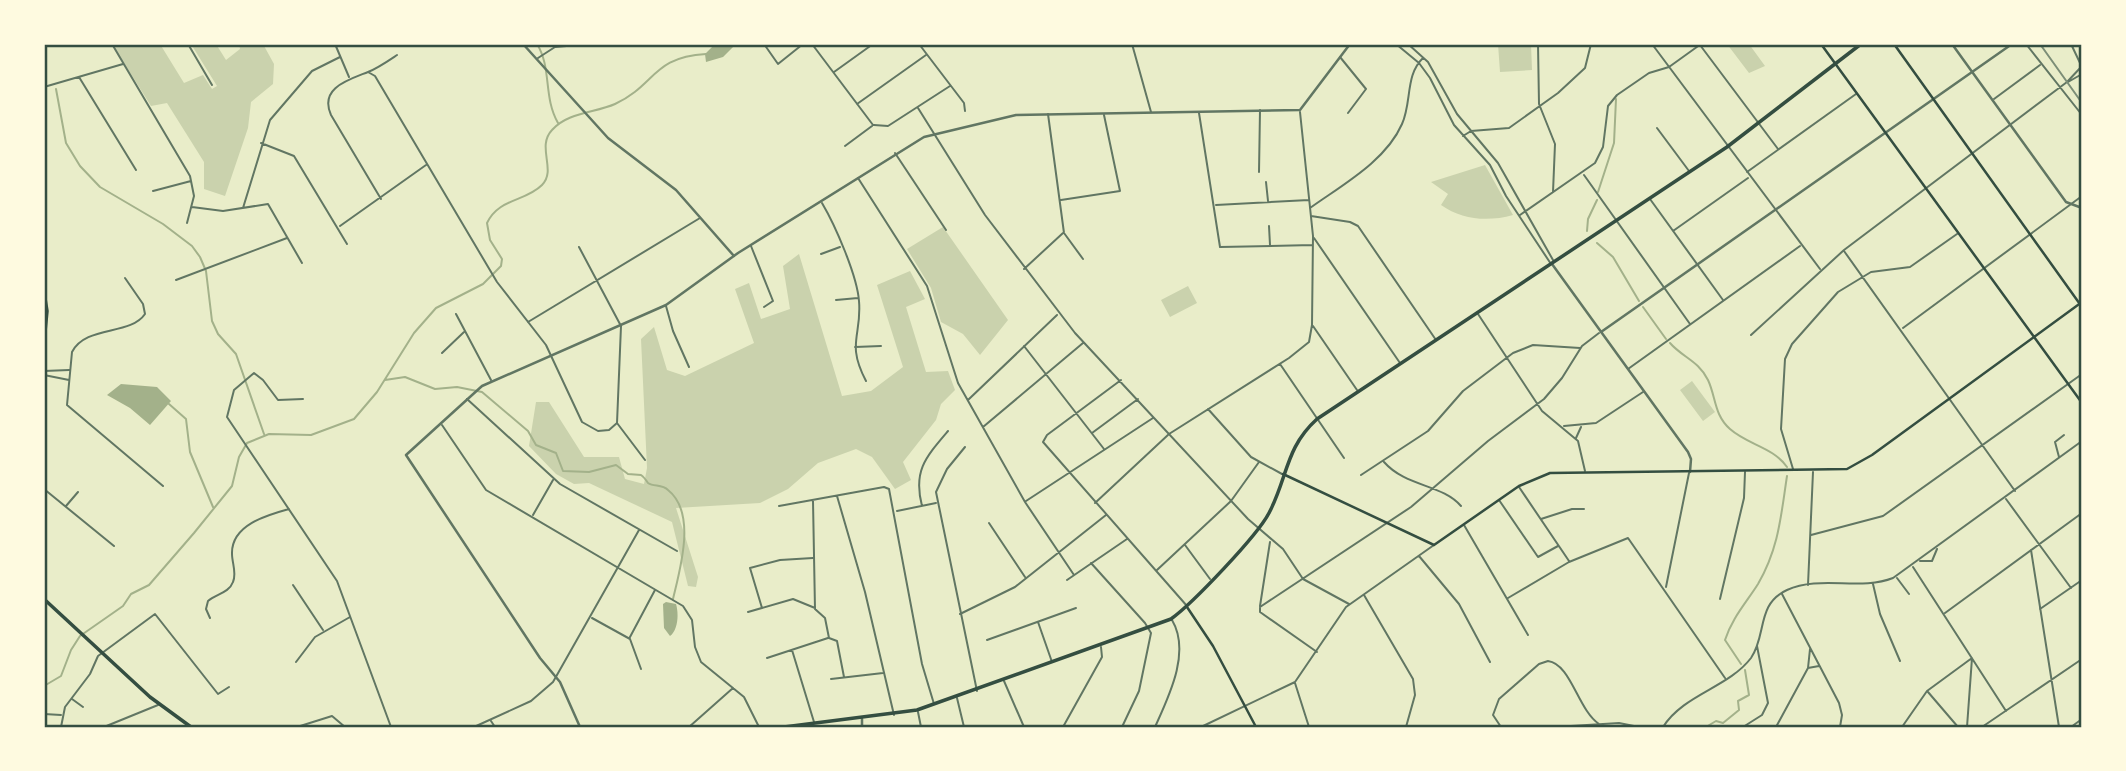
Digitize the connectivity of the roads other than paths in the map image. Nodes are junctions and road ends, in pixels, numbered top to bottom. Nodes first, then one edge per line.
1 (111, 44) edge
2 (188, 44) edge
3 (335, 44) edge
4 (523, 44) edge
5 (590, 44) edge
6 (764, 44) edge
7 (803, 44) edge
8 (812, 44) edge
9 (871, 44) edge
10 (919, 44) edge
11 (1132, 44) edge
12 (1349, 44) edge
13 (1396, 44) edge
14 (1408, 44) edge
15 (1538, 44) edge
16 (1591, 44) edge
17 (1652, 44) edge
18 (1701, 44) edge
19 (1821, 44) edge
20 (1861, 44) edge
21 (1894, 44) edge
22 (1952, 44) edge
23 (2012, 44) edge
24 (2026, 44) edge
25 (2071, 44) edge
26 (397, 55) dead end
27 (926, 55) junction
28 (340, 57) junction
29 (1340, 57) junction
30 (1424, 57) junction
31 (537, 59) junction
32 (1419, 62) junction
33 (124, 64) junction
34 (1835, 64) junction
35 (2041, 64) junction
36 (1668, 67) junction
37 (2082, 67) edge
38 (368, 72) junction
39 (1972, 72) junction
40 (834, 73) junction
41 (2082, 74) edge
42 (79, 77) junction
43 (349, 78) junction
44 (2067, 82) junction
45 (212, 85) dead end
46 (950, 86) junction
47 (44, 87) edge
48 (2059, 88) junction
49 (1857, 93) junction
50 (1932, 97) junction
51 (1992, 101) junction
52 (857, 104) junction
53 (1540, 106) junction
54 (918, 108) junction
55 (1260, 110) junction
56 (1300, 110) junction
57 (965, 111) dead end
58 (1199, 112) junction
59 (1048, 113) junction
60 (1151, 113) junction
61 (1348, 113) dead end
62 (1104, 114) junction
63 (2082, 115) edge
64 (1757, 122) junction
65 (873, 125) junction
66 (2009, 125) junction
67 (1657, 128) dead end
68 (1471, 131) junction
69 (1885, 131) junction
70 (934, 133) junction
71 (1463, 136) junction
72 (261, 143) junction
73 (845, 146) dead end
74 (1727, 147) junction
75 (1778, 150) junction
76 (895, 153) junction
77 (1971, 153) junction
78 (427, 165) junction
79 (136, 170) dead end
80 (1259, 172) dead end
81 (1689, 172) junction
82 (1746, 173) junction
83 (1583, 174) junction
84 (858, 177) junction
85 (1749, 178) junction
86 (192, 181) junction
87 (1266, 181) dead end
88 (1924, 187) junction
89 (153, 191) dead end
90 (1553, 193) junction
91 (2082, 197) edge
92 (381, 199) junction
93 (1650, 199) junction
94 (1061, 200) junction
95 (1310, 200) junction
96 (820, 201) junction
97 (1268, 202) junction
98 (2069, 204) junction
99 (1215, 205) junction
100 (192, 207) junction
101 (243, 208) junction
102 (1310, 208) junction
103 (2082, 208) edge
104 (1774, 211) junction
105 (1526, 212) junction
106 (1311, 216) junction
107 (1519, 216) junction
108 (701, 218) junction
109 (1617, 222) junction
110 (187, 223) dead end
111 (1269, 226) dead end
112 (338, 228) junction
113 (946, 230) dead end
114 (1673, 231) junction
115 (1064, 233) junction
116 (1958, 233) junction
117 (2030, 234) junction
118 (1313, 236) junction
119 (288, 238) junction
120 (347, 244) dead end
121 (751, 245) junction
122 (1313, 245) junction
123 (1269, 246) junction
124 (1801, 246) junction
125 (579, 247) dead end
126 (841, 247) junction
127 (1844, 250) junction
128 (821, 254) dead end
129 (734, 256) junction
130 (1083, 259) dead end
131 (302, 263) dead end
132 (1552, 264) junction
133 (1698, 265) junction
134 (1984, 268) junction
135 (1024, 269) junction
136 (1820, 269) junction
137 (1863, 276) junction
138 (125, 278) dead end
139 (598, 280) junction
140 (176, 281) dead end
141 (1664, 288) junction
142 (44, 292) edge
143 (859, 298) junction
144 (836, 300) dead end
145 (1724, 301) junction
146 (2082, 304) edge
147 (666, 305) junction
148 (764, 307) dead end
149 (1478, 313) junction
150 (456, 314) dead end
151 (1058, 314) junction
152 (528, 322) junction
153 (1691, 324) junction
154 (1312, 325) junction
155 (621, 326) junction
156 (1901, 329) junction
157 (465, 331) junction
158 (1601, 332) junction
159 (1751, 335) dead end
160 (2034, 337) junction
161 (1437, 340) junction
162 (44, 342) edge
163 (1084, 343) junction
164 (881, 346) dead end
165 (1024, 346) junction
166 (854, 348) junction
167 (1581, 348) junction
168 (442, 353) dead end
169 (552, 356) junction
170 (1507, 358) junction
171 (1280, 364) junction
172 (1400, 364) junction
173 (689, 367) dead end
174 (1628, 369) junction
175 (71, 370) junction
176 (44, 371) edge
177 (1047, 374) junction
178 (2082, 374) edge
179 (44, 375) edge
180 (69, 380) junction
181 (1121, 380) junction
182 (492, 381) junction
183 (866, 381) dead end
184 (2068, 384) junction
185 (1358, 391) junction
186 (1644, 392) junction
187 (303, 399) dead end
188 (467, 399) junction
189 (1138, 399) junction
190 (1949, 399) junction
191 (968, 400) junction
192 (2082, 403) edge
193 (1538, 404) junction
194 (1207, 409) junction
195 (1076, 413) junction
196 (1154, 417) junction
197 (1317, 419) junction
198 (440, 423) junction
199 (617, 423) junction
200 (1562, 426) junction
201 (1581, 426) junction
202 (983, 427) junction
203 (948, 431) dead end
204 (1091, 433) junction
205 (1169, 434) junction
206 (2064, 435) dead end
207 (1576, 439) junction
208 (2082, 441) edge
209 (1982, 445) junction
210 (965, 447) dead end
211 (1105, 450) junction
212 (1344, 458) dead end
213 (2059, 458) junction
214 (645, 460) dead end
215 (1383, 461) junction
216 (1259, 462) junction
217 (1813, 470) junction
218 (1745, 471) junction
219 (1794, 471) junction
220 (1585, 472) junction
221 (1690, 472) junction
222 (1069, 473) junction
223 (1283, 474) junction
224 (1361, 475) dead end
225 (554, 479) junction
226 (163, 486) dead end
227 (1519, 486) junction
228 (44, 489) edge
229 (1430, 489) junction
230 (2015, 491) junction
231 (78, 492) dead end
232 (837, 496) junction
233 (2006, 498) junction
234 (1499, 500) junction
235 (813, 501) junction
236 (1231, 501) junction
237 (1025, 502) junction
238 (937, 503) junction
239 (1095, 503) junction
240 (779, 506) dead end
241 (922, 506) junction
242 (1461, 506) dead end
243 (66, 507) junction
244 (290, 509) junction
245 (1584, 509) dead end
246 (895, 512) junction
247 (2082, 513) edge
248 (1106, 514) junction
249 (533, 515) junction
250 (1540, 519) junction
251 (989, 523) dead end
252 (1389, 523) junction
253 (1464, 524) junction
254 (1258, 529) junction
255 (639, 530) junction
256 (1811, 535) junction
257 (1128, 538) junction
258 (1270, 540) junction
259 (2040, 544) junction
260 (1185, 545) junction
261 (1434, 545) junction
262 (1558, 546) junction
263 (114, 547) dead end
264 (1937, 548) junction
265 (2031, 550) junction
266 (677, 551) dead end
267 (1059, 552) junction
268 (1419, 555) junction
269 (814, 558) junction
270 (1920, 561) junction
271 (1569, 562) junction
272 (1091, 563) junction
273 (1912, 566) junction
274 (618, 568) junction
275 (1157, 570) junction
276 (1074, 575) junction
277 (1896, 577) junction
278 (1026, 578) junction
279 (1303, 579) junction
280 (1067, 580) dead end
281 (1211, 580) junction
282 (2082, 580) edge
283 (1872, 583) junction
284 (293, 585) dead end
285 (1808, 585) junction
286 (1665, 588) junction
287 (2071, 588) junction
288 (656, 589) junction
289 (1782, 593) junction
290 (1363, 594) junction
291 (1909, 594) dead end
292 (1508, 598) junction
293 (44, 599) edge
294 (1720, 599) dead end
295 (1349, 604) junction
296 (1187, 607) junction
297 (1260, 607) junction
298 (762, 608) junction
299 (816, 608) junction
300 (1076, 608) dead end
301 (2038, 611) junction
302 (748, 612) dead end
303 (960, 614) junction
304 (1943, 614) junction
305 (351, 616) junction
306 (592, 617) junction
307 (210, 618) dead end
308 (1171, 619) junction
309 (1038, 622) junction
310 (1149, 629) junction
311 (323, 631) junction
312 (1528, 635) dead end
313 (828, 638) junction
314 (630, 639) junction
315 (988, 640) dead end
316 (1757, 645) junction
317 (1101, 646) junction
318 (1810, 648) junction
319 (792, 649) junction
320 (1317, 652) junction
321 (102, 653) junction
322 (767, 658) dead end
323 (1972, 658) junction
324 (2081, 660) edge
325 (1900, 661) dead end
326 (296, 662) dead end
327 (1490, 662) dead end
328 (1052, 663) junction
329 (2082, 664) edge
330 (1820, 666) junction
331 (1808, 668) junction
332 (641, 669) dead end
333 (884, 673) junction
334 (555, 677) junction
335 (844, 678) junction
336 (1725, 678) junction
337 (831, 679) dead end
338 (2051, 680) junction
339 (1004, 681) junction
340 (1295, 682) junction
341 (229, 687) dead end
342 (734, 688) junction
343 (977, 691) junction
344 (1927, 691) junction
345 (72, 698) junction
346 (957, 698) junction
347 (159, 704) junction
348 (1244, 704) junction
349 (934, 705) junction
350 (83, 707) dead end
351 (918, 710) junction
352 (2006, 710) junction
353 (44, 714) edge
354 (62, 715) junction
355 (894, 715) junction
356 (862, 719) junction
357 (2082, 719) edge
358 (490, 720) junction
359 (695, 723) junction
360 (814, 723) junction
361 (1599, 724) junction
362 (800, 726) edge
363 (1631, 726) edge
364 (61, 727) edge
365 (104, 727) edge
366 (191, 727) edge
367 (297, 727) edge
368 (345, 727) edge
369 (391, 727) edge
370 (474, 727) edge
371 (495, 727) edge
372 (580, 727) edge
373 (689, 727) edge
374 (699, 727) edge
375 (758, 727) edge
376 (784, 727) edge
377 (862, 727) edge
378 (921, 727) edge
379 (964, 727) edge
380 (1024, 727) edge
381 (1063, 727) edge
382 (1122, 727) edge
383 (1155, 727) edge
384 (1202, 727) edge
385 (1256, 727) edge
386 (1310, 727) edge
387 (1406, 727) edge
388 (1501, 727) edge
389 (1555, 727) edge
390 (1639, 727) edge
391 (1663, 727) edge
392 (1744, 727) edge
393 (1776, 727) edge
394 (1840, 727) edge
395 (1902, 727) edge
396 (1958, 727) edge
397 (1967, 727) edge
398 (1982, 727) edge
399 (2059, 727) edge
400 (2071, 727) edge

1 - 33 street
2 - 45 street
3 - 28 street
4 - 31 street
5 - 31 street
6 - 7 street
8 - 40 street
9 - 40 street
10 - 27 street
11 - 60 street
12 - 29 street
13 - 32 street
14 - 30 street
15 - 53 street
16 - 53 street
17 - 36 street
18 - 36 street
18 - 64 street
19 - 34 main road
20 - 34 main road
21 - 50 main road
22 - 39 street
23 - 39 street
24 - 35 street
25 - 37 street
26 - 38 street
27 - 46 street
27 - 52 street
28 - 43 street
28 - 72 street
29 - 56 street
29 - 61 street
30 - 32 street
30 - 68 street
31 - 108 street
32 - 71 street
32 - 102 street
33 - 42 street
33 - 86 street
34 - 49 main road
34 - 64 main road
35 - 48 street
35 - 51 street
36 - 74 street
36 - 83 street
37 - 44 street
38 - 43 street
38 - 78 street
39 - 50 street
39 - 51 street
40 - 52 street
41 - 44 street
42 - 47 street
42 - 79 street
43 - 92 street
44 - 48 street
46 - 54 street
46 - 57 street
48 - 63 street
48 - 66 street
49 - 69 main road
49 - 75 street
50 - 69 street
50 - 77 main road
51 - 66 street
52 - 65 street
53 - 68 street
53 - 90 street
54 - 65 street
54 - 70 street
55 - 56 street
55 - 58 street
55 - 80 street
56 - 95 street
58 - 60 street
58 - 99 street
59 - 62 street
59 - 70 street
59 - 94 street
60 - 62 street
62 - 94 street
64 - 74 main road
64 - 75 street
65 - 73 street
66 - 77 street
66 - 98 street
67 - 81 street
68 - 71 street
68 - 105 street
69 - 88 main road
69 - 104 street
70 - 76 street
70 - 135 street
71 - 107 street
72 - 101 street
72 - 112 street
74 - 81 main road
74 - 82 street
75 - 82 street
76 - 84 street
76 - 113 street
77 - 88 street
77 - 117 main road
78 - 92 street
78 - 152 street
81 - 93 main road
82 - 85 street
83 - 90 street
83 - 109 street
84 - 96 street
84 - 191 street
85 - 104 street
85 - 114 street
86 - 89 street
86 - 100 street
87 - 97 street
88 - 116 main road
88 - 127 street
90 - 105 street
91 - 98 street
92 - 112 street
93 - 109 main road
93 - 114 street
94 - 115 street
95 - 97 street
95 - 102 street
96 - 121 street
96 - 126 street
97 - 99 street
98 - 103 street
98 - 117 street
99 - 123 street
100 - 101 street
100 - 110 street
101 - 119 street
102 - 106 street
104 - 124 street
104 - 133 street
105 - 107 street
105 - 132 street
106 - 118 street
106 - 161 street
107 - 132 street
108 - 129 street
108 - 139 street
109 - 132 main road
109 - 141 street
111 - 123 street
112 - 120 street
114 - 133 street
115 - 130 street
115 - 135 street
116 - 134 main road
116 - 137 street
117 - 134 street
117 - 146 main road
118 - 122 street
118 - 172 street
119 - 131 street
119 - 140 street
121 - 129 street
121 - 148 street
122 - 123 street
122 - 154 street
124 - 136 street
124 - 145 street
125 - 139 street
126 - 128 street
126 - 143 street
127 - 136 street
127 - 137 street
129 - 147 street
132 - 149 main road
132 - 158 street
133 - 141 street
133 - 145 street
134 - 156 street
134 - 160 main road
135 - 151 street
136 - 159 street
137 - 156 street
137 - 219 street
138 - 175 street
139 - 152 street
139 - 155 street
141 - 153 street
141 - 158 street
142 - 162 main road
143 - 144 street
143 - 166 street
145 - 153 street
146 - 160 main road
147 - 155 street
147 - 173 street
149 - 161 main road
149 - 170 street
150 - 157 street
151 - 163 street
151 - 165 street
152 - 169 street
153 - 174 street
154 - 171 street
154 - 185 street
155 - 169 street
155 - 199 street
156 - 190 street
157 - 168 street
157 - 182 street
158 - 167 street
158 - 174 street
160 - 184 main road
160 - 190 main road
161 - 172 main road
163 - 177 street
163 - 181 street
164 - 166 street
165 - 177 street
165 - 191 street
166 - 183 street
167 - 170 street
167 - 193 street
169 - 182 street
169 - 199 street
170 - 193 street
170 - 215 street
171 - 194 street
171 - 197 street
172 - 185 main road
174 - 186 street
175 - 176 street
175 - 180 street
177 - 195 street
177 - 202 street
178 - 184 street
179 - 180 street
180 - 226 street
181 - 189 street
181 - 195 street
182 - 188 street
184 - 192 main road
184 - 209 street
185 - 197 main road
186 - 201 street
186 - 221 street
187 - 244 street
188 - 198 street
188 - 225 street
189 - 196 street
189 - 204 street
190 - 209 street
190 - 217 main road
191 - 202 street
193 - 200 street
193 - 229 street
194 - 205 street
194 - 216 street
195 - 204 street
195 - 222 street
196 - 205 street
196 - 211 street
197 - 212 street
197 - 223 main road
198 - 249 street
198 - 334 street
199 - 214 street
200 - 201 street
200 - 207 street
201 - 207 street
202 - 237 street
203 - 241 street
204 - 211 street
205 - 236 street
205 - 239 street
206 - 213 street
207 - 220 street
208 - 213 street
209 - 230 street
209 - 256 street
210 - 238 street
211 - 222 street
213 - 230 street
215 - 224 street
215 - 229 street
216 - 223 street
216 - 236 street
217 - 219 main road
217 - 256 street
218 - 219 main road
218 - 221 main road
218 - 294 street
220 - 221 main road
220 - 227 main road
221 - 286 street
222 - 237 street
222 - 239 street
223 - 252 main road
223 - 254 main road
225 - 249 street
225 - 255 street
227 - 234 main road
227 - 250 street
228 - 243 street
229 - 242 street
229 - 252 street
230 - 233 street
231 - 243 street
232 - 235 street
232 - 246 street
232 - 333 street
233 - 259 street
233 - 264 street
234 - 253 main road
234 - 262 street
235 - 240 street
235 - 269 street
236 - 254 street
236 - 260 street
237 - 267 street
238 - 241 street
238 - 303 street
239 - 248 street
241 - 246 street
243 - 263 street
244 - 305 street
244 - 307 street
245 - 250 street
246 - 349 street
247 - 259 street
248 - 257 street
248 - 267 street
249 - 274 street
250 - 262 street
251 - 278 street
252 - 261 main road
252 - 279 street
253 - 261 main road
253 - 292 street
254 - 258 street
254 - 281 main road
255 - 266 street
255 - 274 street
256 - 285 street
257 - 272 street
257 - 275 street
258 - 279 street
258 - 297 street
259 - 265 street
259 - 287 street
260 - 275 street
260 - 281 street
261 - 268 street
262 - 271 street
264 - 270 street
264 - 270 street
265 - 301 street
265 - 304 street
267 - 276 street
267 - 278 street
268 - 290 street
268 - 327 street
269 - 298 street
269 - 299 street
270 - 273 street
271 - 286 street
271 - 292 street
272 - 276 street
272 - 310 street
273 - 277 street
273 - 304 street
274 - 288 street
274 - 306 street
275 - 296 street
276 - 280 street
277 - 283 street
277 - 291 street
278 - 303 street
279 - 295 street
279 - 297 street
281 - 296 main road
282 - 287 street
283 - 285 street
283 - 325 street
284 - 311 street
285 - 289 street
286 - 336 street
287 - 301 street
288 - 314 street
288 - 342 street
289 - 316 street
289 - 318 street
290 - 295 street
290 - 387 street
292 - 312 street
293 - 321 main road
295 - 320 street
296 - 308 main road
296 - 348 main road
297 - 320 street
298 - 299 street
298 - 302 street
299 - 313 street
300 - 309 street
301 - 338 street
303 - 343 street
304 - 323 street
305 - 311 street
305 - 369 street
306 - 314 street
306 - 334 street
308 - 310 main road
308 - 383 street
309 - 315 street
309 - 328 street
310 - 317 main road
310 - 382 street
311 - 326 street
313 - 319 street
313 - 335 street
314 - 332 street
316 - 336 street
316 - 392 street
317 - 328 main road
317 - 381 street
318 - 330 street
318 - 331 street
319 - 322 street
319 - 360 street
320 - 340 street
321 - 341 street
321 - 345 street
321 - 347 main road
323 - 344 street
323 - 352 street
323 - 397 street
324 - 329 street
324 - 338 street
328 - 339 main road
330 - 331 street
330 - 394 street
331 - 393 street
333 - 335 street
333 - 355 street
334 - 358 street
334 - 372 street
335 - 337 street
336 - 391 street
338 - 352 street
338 - 399 street
339 - 343 main road
339 - 380 street
340 - 348 street
340 - 386 street
342 - 359 street
342 - 375 street
343 - 346 main road
344 - 395 street
344 - 396 street
345 - 350 street
345 - 354 street
346 - 349 main road
346 - 379 street
347 - 365 street
347 - 366 main road
348 - 384 street
348 - 385 main road
349 - 351 main road
351 - 355 main road
351 - 378 street
352 - 398 street
353 - 354 street
354 - 364 street
355 - 356 main road
356 - 360 main road
356 - 377 street
357 - 400 street
358 - 370 street
358 - 371 street
359 - 373 street
359 - 374 street
360 - 362 main road
361 - 363 street
361 - 388 street
361 - 389 street
362 - 376 main road
363 - 390 street
367 - 368 street

